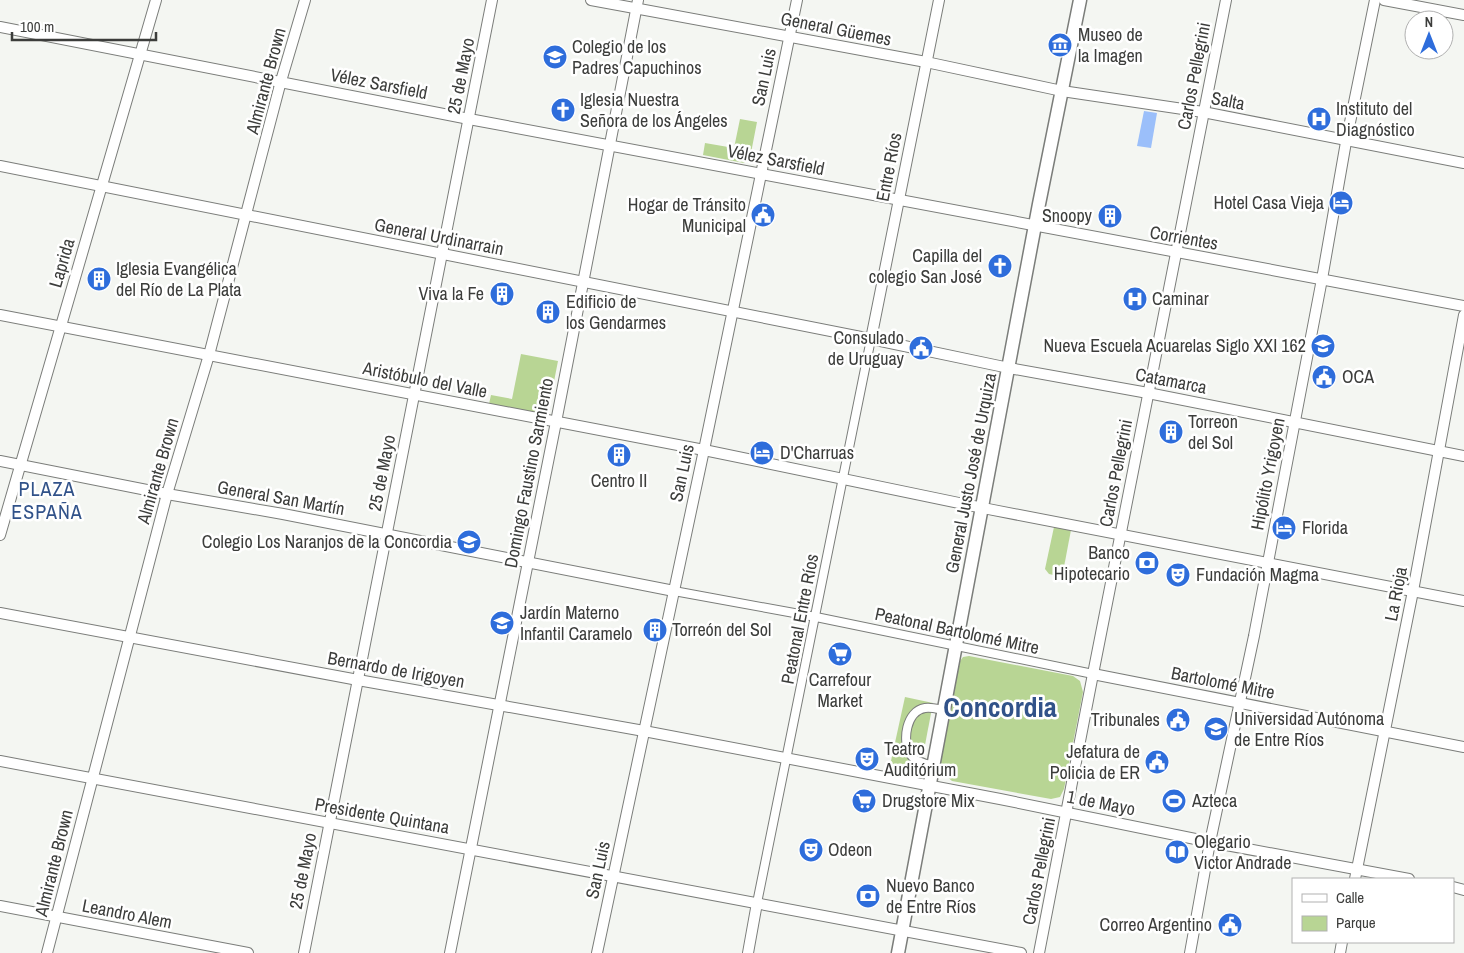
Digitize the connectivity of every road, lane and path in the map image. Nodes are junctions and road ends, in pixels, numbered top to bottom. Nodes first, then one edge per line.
1 (156, 0) edge
2 (305, 0) edge
3 (492, 0) edge
4 (591, 0) edge
5 (797, 0) edge
6 (939, 0) edge
7 (1080, 0) edge
8 (1226, 0) edge
9 (1374, 0) edge
10 (1384, 0) edge
11 (637, 4) edge
12 (1464, 14) edge
13 (0, 27) edge
14 (789, 36) junction
15 (141, 54) junction
16 (926, 62) junction
17 (281, 82) junction
18 (1062, 90) junction
19 (1203, 112) junction
20 (469, 119) junction
21 (1346, 142) junction
22 (610, 146) junction
23 (1464, 163) edge
24 (0, 166) edge
25 (761, 174) junction
26 (101, 186) junction
27 (899, 200) junction
28 (247, 215) junction
29 (1035, 226) junction
30 (1176, 253) junction
31 (442, 254) junction
32 (1322, 280) junction
33 (584, 282) junction
34 (1464, 306) edge
35 (732, 312) junction
36 (0, 314) edge
37 (1464, 314) edge
38 (61, 327) junction
39 (871, 340) junction
40 (208, 355) junction
41 (1008, 368) junction
42 (1148, 393) junction
43 (414, 395) junction
44 (556, 422) junction
45 (1295, 422) junction
46 (704, 450) junction
47 (1439, 451) junction
48 (1464, 456) edge
49 (0, 461) edge
50 (21, 465) junction
51 (844, 478) junction
52 (167, 494) junction
53 (983, 508) junction
54 (387, 534) junction
55 (1120, 534) junction
56 (0, 535) edge
57 (528, 562) junction
58 (1267, 562) junction
59 (674, 591) junction
60 (1413, 591) junction
61 (1464, 600) edge
62 (0, 613) edge
63 (816, 617) junction
64 (130, 637) junction
65 (956, 646) junction
66 (1093, 674) junction
67 (358, 680) junction
68 (1240, 703) junction
69 (500, 705) junction
70 (944, 710) junction
71 (644, 731) junction
72 (1384, 731) junction
73 (1464, 747) edge
74 (787, 759) junction
75 (0, 761) edge
76 (934, 766) junction
77 (92, 778) junction
78 (931, 787) junction
79 (1066, 813) junction
80 (329, 823) junction
81 (1210, 842) junction
82 (471, 849) junction
83 (1356, 874) edge
84 (613, 876) junction
85 (1398, 878) edge
86 (757, 904) junction
87 (0, 906) edge
88 (57, 917) junction
89 (903, 931) junction
90 (47, 953) edge
91 (248, 953) edge
92 (304, 953) edge
93 (450, 953) edge
94 (597, 953) edge
95 (748, 953) edge
96 (898, 953) edge
97 (1021, 953) edge
98 (1040, 953) edge
99 (1190, 953) edge

1 - 15 street, Laprida
2 - 17 street, Almirante Brown
3 - 20 street, 25 de Mayo
4 - 11 street, General Güemes
5 - 14 street, San Luis
6 - 16 street, Entre Ríos
7 - 18 street, General Justo José de Urquiza
8 - 19 street, Carlos Pellegrini
9 - 21 street, Hipólito Yrigoyen
10 - 12 street
11 - 14 street, General Güemes
11 - 22 street, Domingo Faustino Sarmiento
13 - 15 street, Vélez Sarsfield
14 - 16 street, General Güemes
14 - 25 street, San Luis
15 - 17 street, Vélez Sarsfield
15 - 26 street, Laprida
16 - 18 street, Salta
16 - 27 street, Entre Ríos
17 - 20 street, Vélez Sarsfield
17 - 28 street, Almirante Brown
18 - 19 street, Salta
18 - 29 street, General Justo José de Urquiza
19 - 21 street, Salta
19 - 30 street, Carlos Pellegrini
20 - 22 street, Vélez Sarsfield
20 - 31 street, 25 de Mayo
21 - 23 street, Salta
21 - 32 street, Hipólito Yrigoyen
22 - 25 street, Vélez Sarsfield
22 - 33 street, Domingo Faustino Sarmiento
24 - 26 street, General Urdinarrain
25 - 27 street, Vélez Sarsfield
25 - 35 street, San Luis
26 - 28 street, General Urdinarrain
26 - 38 street, Laprida
27 - 29 street, Corrientes
27 - 39 street, Entre Ríos
28 - 31 street, General Urdinarrain
28 - 40 street, Almirante Brown
29 - 30 street, Corrientes
29 - 41 street, General Justo José de Urquiza
30 - 32 street, Corrientes
30 - 42 street, Carlos Pellegrini
31 - 33 street, General Urdinarrain
31 - 43 street, 25 de Mayo
32 - 34 street, Corrientes
32 - 45 street, Hipólito Yrigoyen
33 - 35 street, General Urdinarrain
33 - 44 street, Domingo Faustino Sarmiento
35 - 39 street, General Urdinarrain
35 - 46 street, San Luis
36 - 38 street, Aristóbulo del Valle
37 - 47 street, La Rioja
38 - 40 street, Aristóbulo del Valle
38 - 50 street, Laprida
39 - 41 street, Catamarca
39 - 51 street, Peatonal Entre Ríos
40 - 43 street, Aristóbulo del Valle
40 - 52 street, Almirante Brown
41 - 42 street, Catamarca
41 - 53 street, General Justo José de Urquiza
42 - 45 street, Catamarca
42 - 55 street, Carlos Pellegrini
43 - 44 street, Aristóbulo del Valle
43 - 54 street, 25 de Mayo
44 - 46 street, Aristóbulo del Valle
44 - 57 street, Domingo Faustino Sarmiento
45 - 47 street, Catamarca
45 - 58 street, Hipólito Yrigoyen
46 - 51 street, Aristóbulo del Valle
46 - 59 street, San Luis
47 - 48 street, Catamarca
47 - 60 street, La Rioja
49 - 50 street, General San Martín
50 - 52 street, General San Martín
50 - 56 street, Laprida
51 - 53 street, Aristóbulo del Valle
51 - 63 street, Peatonal Entre Ríos
52 - 54 street, General San Martín
52 - 64 street, Almirante Brown
53 - 55 street, Aristóbulo del Valle
53 - 65 street, General Justo José de Urquiza
54 - 57 street, General San Martín
54 - 67 street, 25 de Mayo
55 - 58 street, Aristóbulo del Valle
55 - 66 street, Carlos Pellegrini
57 - 59 street, General San Martín
57 - 69 street, Domingo Faustino Sarmiento
58 - 60 street, Aristóbulo del Valle
58 - 68 street, Hipólito Yrigoyen
59 - 63 street, Peatonal Bartolomé Mitre
59 - 71 street, San Luis
60 - 61 street, Aristóbulo del Valle
60 - 72 street, La Rioja
62 - 64 street, Bernardo de Irigoyen
63 - 65 street, Peatonal Bartolomé Mitre
63 - 74 street, Peatonal Entre Ríos
64 - 67 street, Bernardo de Irigoyen
64 - 77 street, Almirante Brown
65 - 66 street, Peatonal Bartolomé Mitre
65 - 70 street, General Justo José de Urquiza
66 - 68 street, Bartolomé Mitre
66 - 79 street, Carlos Pellegrini
67 - 69 street, Bernardo de Irigoyen
67 - 80 street, 25 de Mayo
68 - 72 street, Bartolomé Mitre
68 - 81 street, Hipólito Yrigoyen
69 - 71 street, Bernardo de Irigoyen
69 - 82 street, Domingo Faustino Sarmiento
70 - 76 street, General Justo José de Urquiza
70 - 76 street
71 - 74 street, Bernardo de Irigoyen
71 - 84 street, San Luis
72 - 73 street, Bartolomé Mitre
72 - 83 street, La Rioja
74 - 78 street, 1 de Mayo
74 - 86 street, Peatonal Entre Ríos
75 - 77 street, Presidente Quintana
76 - 78 street, General Justo José de Urquiza
77 - 80 street, Presidente Quintana
77 - 88 street, Almirante Brown
78 - 79 street, 1 de Mayo
78 - 89 street, General Justo José de Urquiza
79 - 81 street, 1 de Mayo
79 - 98 street, Carlos Pellegrini
80 - 82 street, Presidente Quintana
80 - 92 street, 25 de Mayo
81 - 83 street, 1 de Mayo
81 - 99 street, Hipólito Yrigoyen
82 - 84 street, Presidente Quintana
82 - 93 street, Domingo Faustino Sarmiento
83 - 85 street, 1 de Mayo
84 - 86 street, Presidente Quintana
84 - 94 street, San Luis
86 - 89 street, Presidente Quintana
86 - 95 street
87 - 88 street, Leandro Alem
88 - 90 street, Almirante Brown
88 - 91 street, Leandro Alem
89 - 96 street, General Justo José de Urquiza
89 - 97 street, Presidente Quintana

